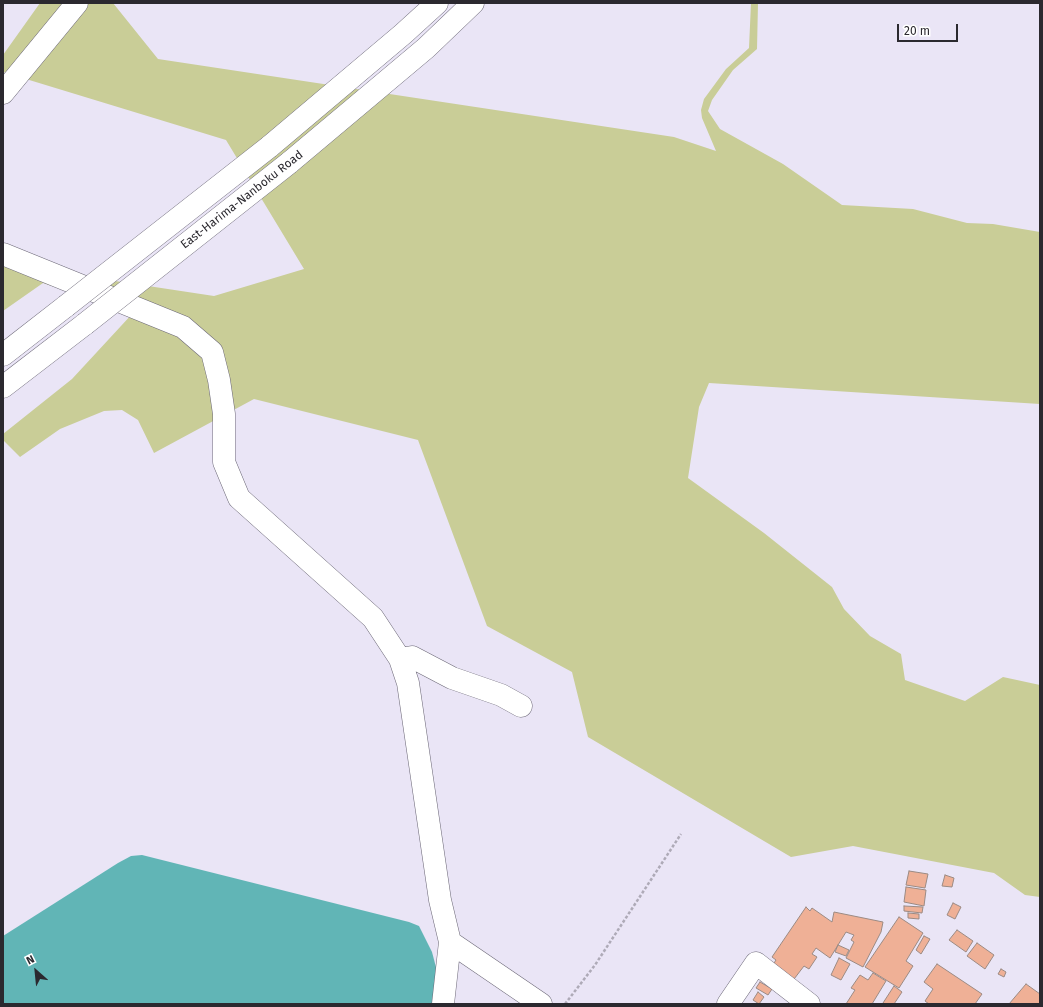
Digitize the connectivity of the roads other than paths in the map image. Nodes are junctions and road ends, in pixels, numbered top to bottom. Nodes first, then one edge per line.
1 (77, 3) edge
2 (437, 3) edge
3 (473, 3) edge
4 (3, 93) edge
5 (3, 254) edge
6 (3, 355) edge
7 (3, 387) edge
8 (400, 660) junction
9 (521, 706) dead end
10 (450, 942) junction
11 (443, 1004) edge
12 (540, 1004) edge
13 (728, 1004) edge
14 (809, 1004) edge

1 - 4 main road
2 - 6 main road, East-Harima-Nanboku Road, bridge
3 - 7 main road, East-Harima-Nanboku Road, bridge
5 - 8 main road
8 - 9 main road
8 - 10 main road
10 - 11 main road
10 - 12 main road
13 - 14 main road

